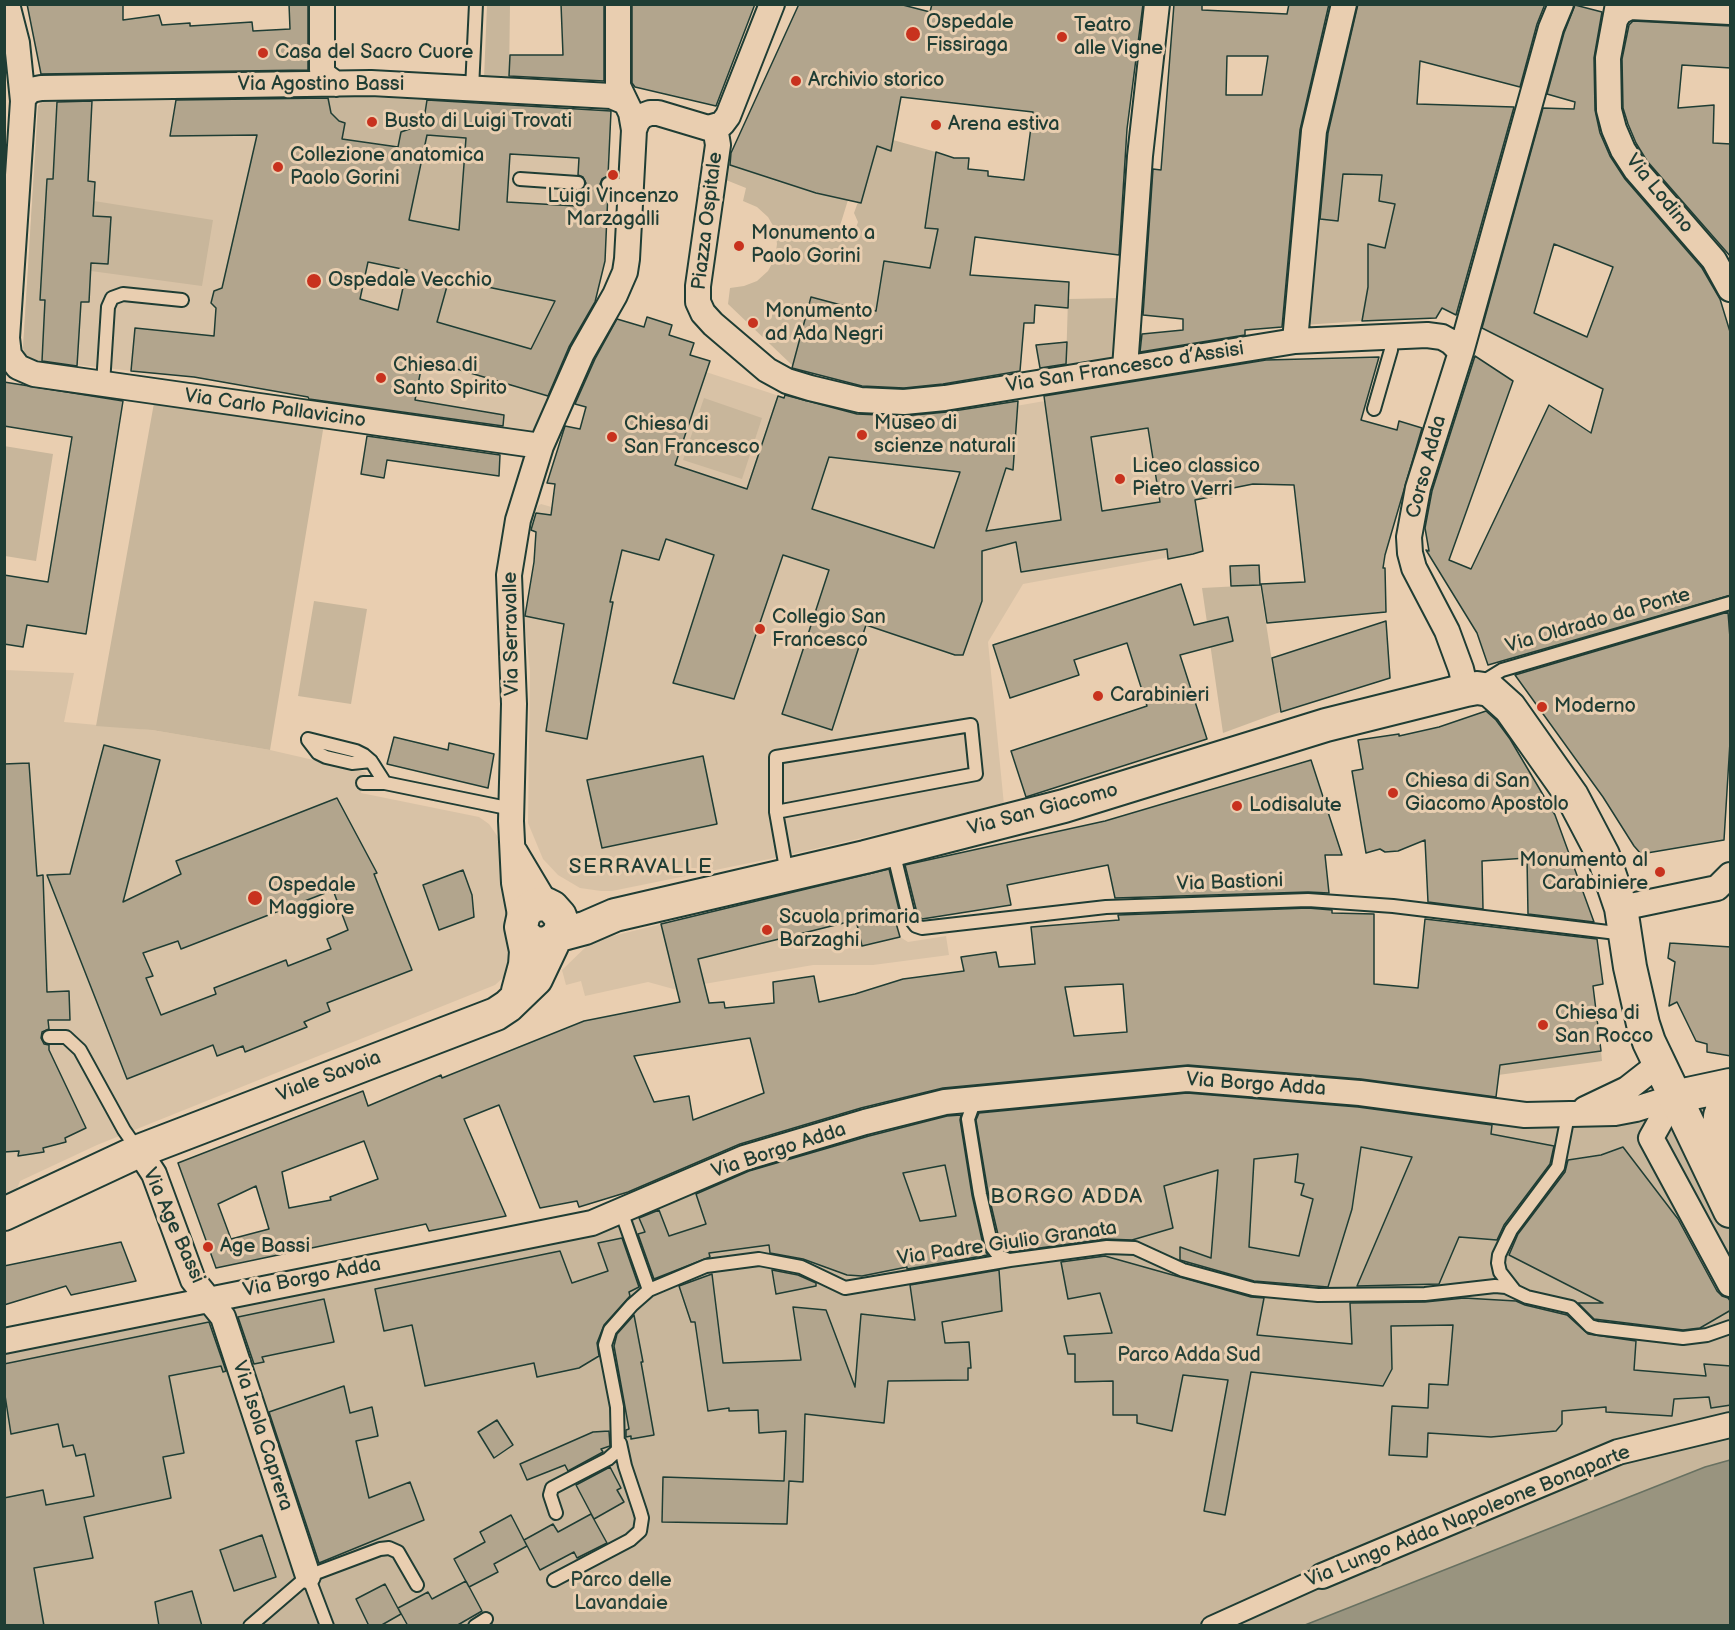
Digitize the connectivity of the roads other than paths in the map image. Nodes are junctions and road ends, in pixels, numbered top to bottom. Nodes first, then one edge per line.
1 (7, 4) edge
2 (322, 4) edge
3 (476, 4) edge
4 (618, 4) edge
5 (772, 4) edge
6 (1157, 4) edge
7 (1344, 4) edge
8 (1561, 4) edge
9 (1616, 12) edge
10 (1731, 12) edge
11 (336, 84) junction
12 (472, 89) junction
13 (23, 101) junction
14 (625, 102) junction
15 (719, 126) junction
16 (634, 130) junction
17 (520, 179) dead end
18 (578, 183) dead end
19 (1731, 289) edge
20 (182, 300) dead end
21 (1392, 337) junction
22 (1295, 341) junction
23 (1461, 352) junction
24 (1125, 368) junction
25 (787, 381) joint
26 (103, 384) junction
27 (1374, 409) dead end
28 (541, 446) junction
29 (1731, 603) edge
30 (1475, 689) junction
31 (371, 761) dead end
32 (363, 783) dead end
33 (385, 783) junction
34 (512, 809) junction
35 (776, 812) junction
36 (893, 850) junction
37 (787, 874) junction
38 (1731, 875) edge
39 (1624, 921) junction
40 (543, 924) junction
41 (49, 1037) dead end
42 (1656, 1059) junction
43 (1731, 1085) edge
44 (1674, 1097) junction
45 (984, 1098) junction
46 (1731, 1098) edge
47 (1568, 1115) junction
48 (139, 1151) junction
49 (1731, 1161) edge
50 (621, 1211) junction
51 (1731, 1211) edge
52 (4, 1215) edge
53 (1010, 1260) junction
54 (1731, 1284) edge
55 (650, 1290) junction
56 (1514, 1291) junction
57 (208, 1299) junction
58 (1731, 1327) edge
59 (4, 1341) edge
60 (1731, 1425) edge
61 (620, 1443) junction
62 (556, 1514) dead end
63 (308, 1576) junction
64 (1322, 1576) joint
65 (554, 1580) dead end
66 (417, 1585) dead end
67 (250, 1626) edge
68 (327, 1626) edge
69 (1211, 1626) edge

1 - 13 street
2 - 11 street
3 - 12 lane
4 - 14 street
5 - 15 street
6 - 24 street
7 - 22 street
8 - 23 street, Corso Adda
9 - 10 street
9 - 19 street, Via Lodino
11 - 12 street, Via Agostino Bassi
11 - 13 street, Via Agostino Bassi
12 - 14 street, Via Agostino Bassi
13 - 26 street, Via Carlo Pallavicino
14 - 16 street
15 - 16 street, Piazza Ospitale
15 - 25 street, Piazza Ospitale
16 - 28 street, Via Serravalle
17 - 18 lane
20 - 26 lane
21 - 22 street, Via San Francesco d’Assisi
21 - 23 street, Via San Francesco d’Assisi
21 - 27 lane
22 - 24 street, Via San Francesco d’Assisi
23 - 30 street, Corso Adda
24 - 25 street, Via San Francesco d’Assisi
26 - 28 street, Via Carlo Pallavicino
28 - 34 street, Via Serravalle
29 - 30 lane, Via Oldrado da Ponte
30 - 36 street, Via San Giacomo
30 - 39 street
31 - 33 lane
32 - 33 lane
33 - 34 lane
34 - 40 street, Via Serravalle
35 - 35 lane
35 - 37 lane
36 - 37 street, Via San Giacomo
36 - 39 lane, Via Bastioni
37 - 40 street, Via San Giacomo
38 - 39 street
39 - 42 street
40 - 48 street, Viale Savoia
41 - 48 lane
42 - 44 street
42 - 47 street, Via Borgo Adda
43 - 44 street
44 - 47 street, Via Borgo Adda
44 - 51 street
44 - 54 street
45 - 47 street, Via Borgo Adda
45 - 50 street, Via Borgo Adda
45 - 53 lane
46 - 49 street
47 - 56 lane
48 - 52 street, Viale Savoia
48 - 57 street, Via Age Bassi
50 - 55 lane
50 - 57 street, Via Borgo Adda
53 - 55 lane, Via Padre Giulio Granata
53 - 56 lane, Via Padre Giulio Granata
55 - 61 lane, Via Padre Giulio Granata
56 - 58 lane, Via Padre Giulio Granata
57 - 59 street, Via Borgo Adda
57 - 63 street, Via Isola Caprera
60 - 64 street, Via Lungo Adda Napoleone Bonaparte
61 - 62 lane
61 - 65 lane
63 - 66 lane
63 - 67 lane
63 - 68 lane
64 - 69 street, Via Lungo Adda Napoleone Bonaparte

